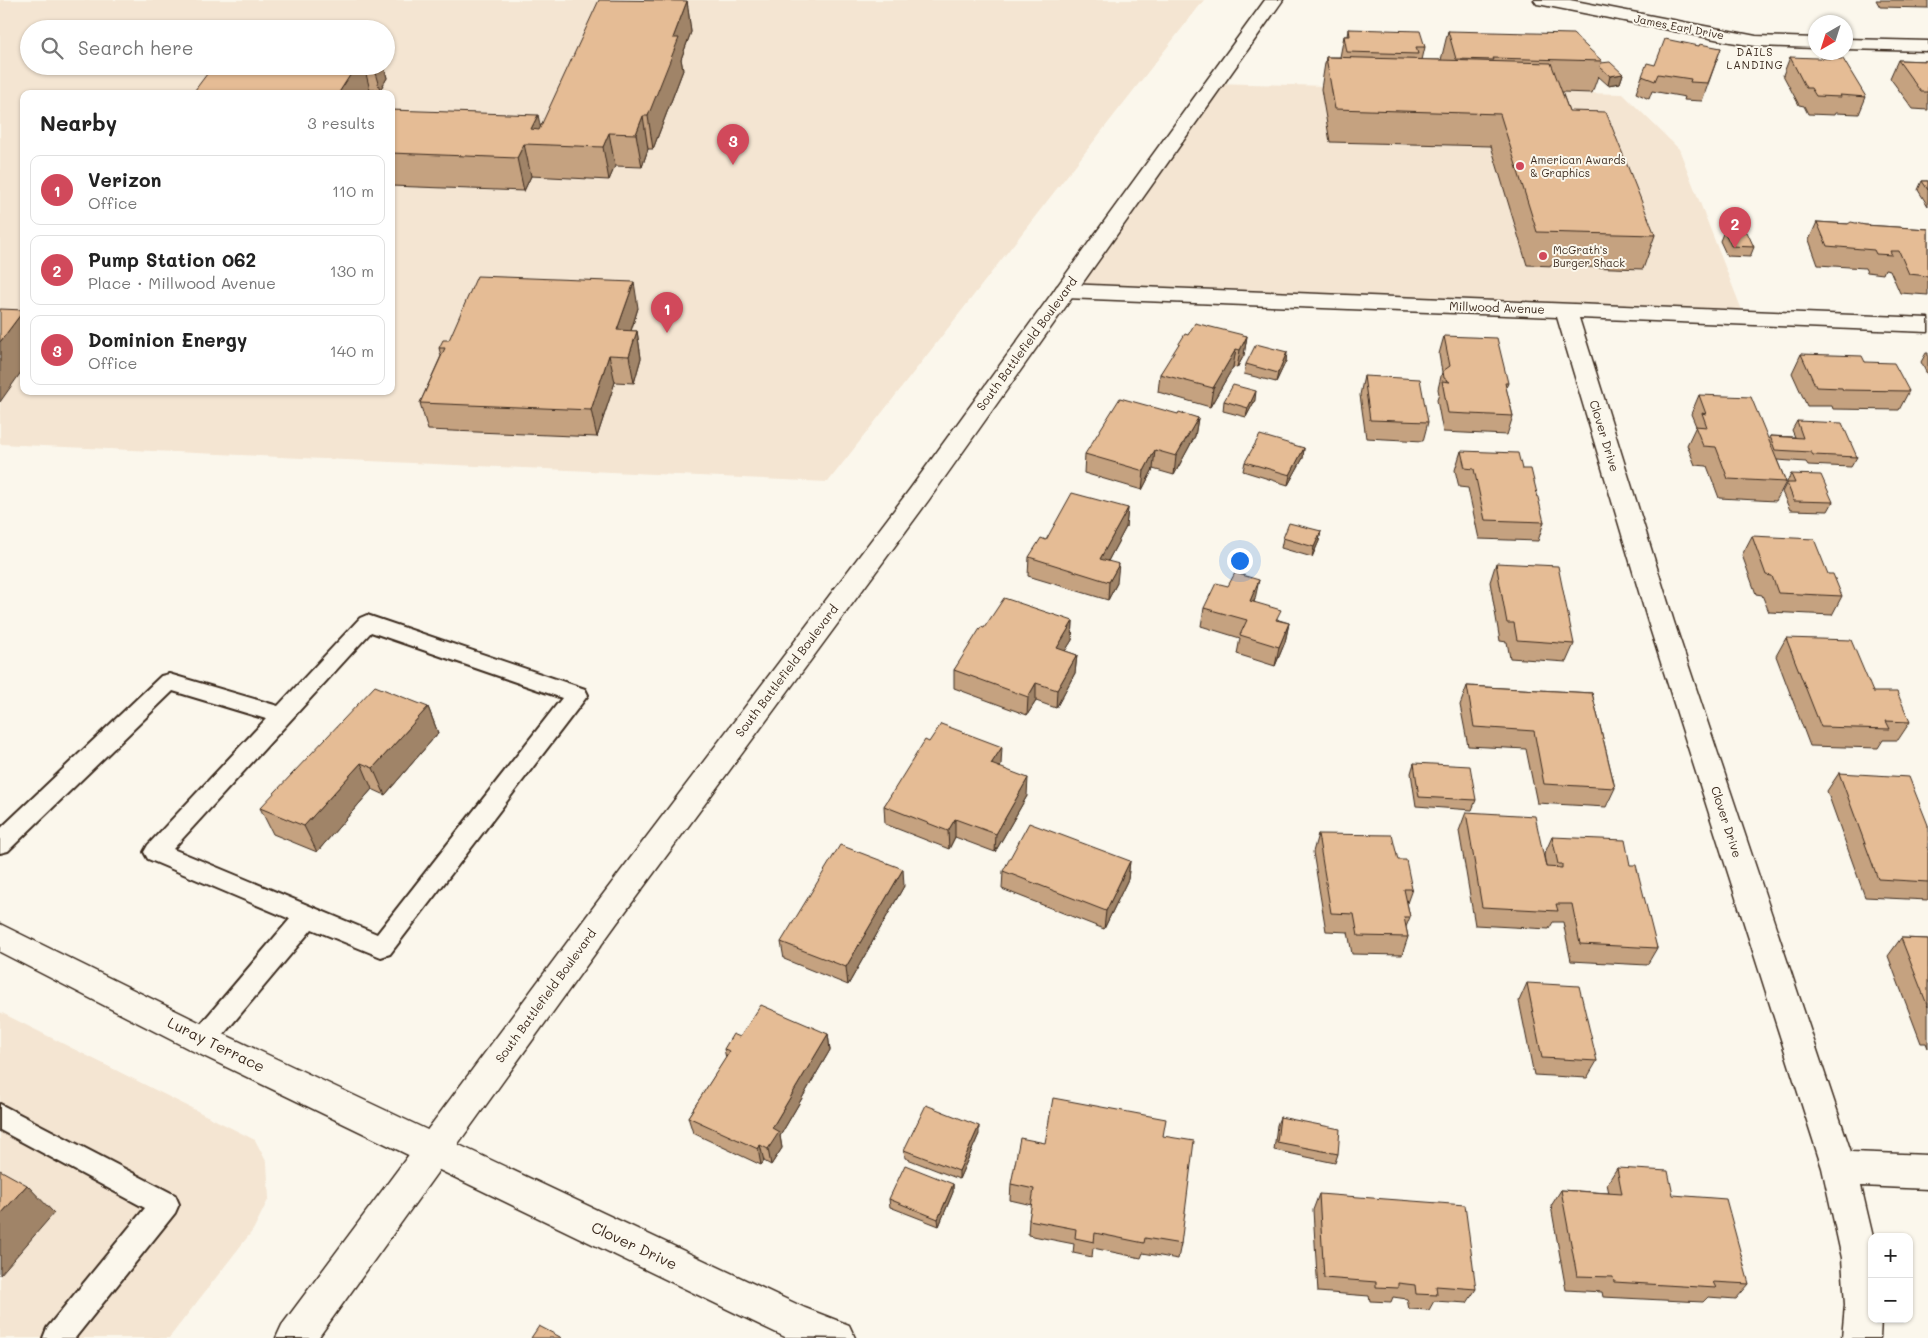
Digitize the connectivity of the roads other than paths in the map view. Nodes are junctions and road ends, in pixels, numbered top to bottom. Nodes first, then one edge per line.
1 (1274, 0) edge
2 (1543, 0) edge
3 (1617, 7) edge
4 (1808, 42) edge
5 (1853, 44) edge
6 (1928, 46) edge
7 (1065, 291) junction
8 (1566, 311) junction
9 (1928, 325) edge
10 (282, 715) junction
11 (0, 844) edge
12 (308, 916) junction
13 (0, 937) edge
14 (203, 1040) junction
15 (0, 1116) edge
16 (434, 1150) junction
17 (1840, 1168) junction
18 (1928, 1172) edge
19 (57, 1338) edge
20 (295, 1338) edge
21 (836, 1338) edge
22 (1861, 1338) edge

1 - 7 street, South Battlefield Boulevard
2 - 3 street, James Earl Drive
3 - 4 street, James Earl Drive
5 - 6 street
7 - 8 street, Millwood Avenue
7 - 16 street, South Battlefield Boulevard
8 - 9 street, Millwood Avenue
8 - 17 street, Clover Drive
10 - 11 lane
10 - 12 lane
10 - 12 lane
12 - 14 lane
13 - 14 street, Luray Terrace
14 - 16 street, Luray Terrace
15 - 19 lane
16 - 20 street, South Battlefield Boulevard
16 - 21 street, Clover Drive
17 - 18 street
17 - 22 street, Clover Drive

